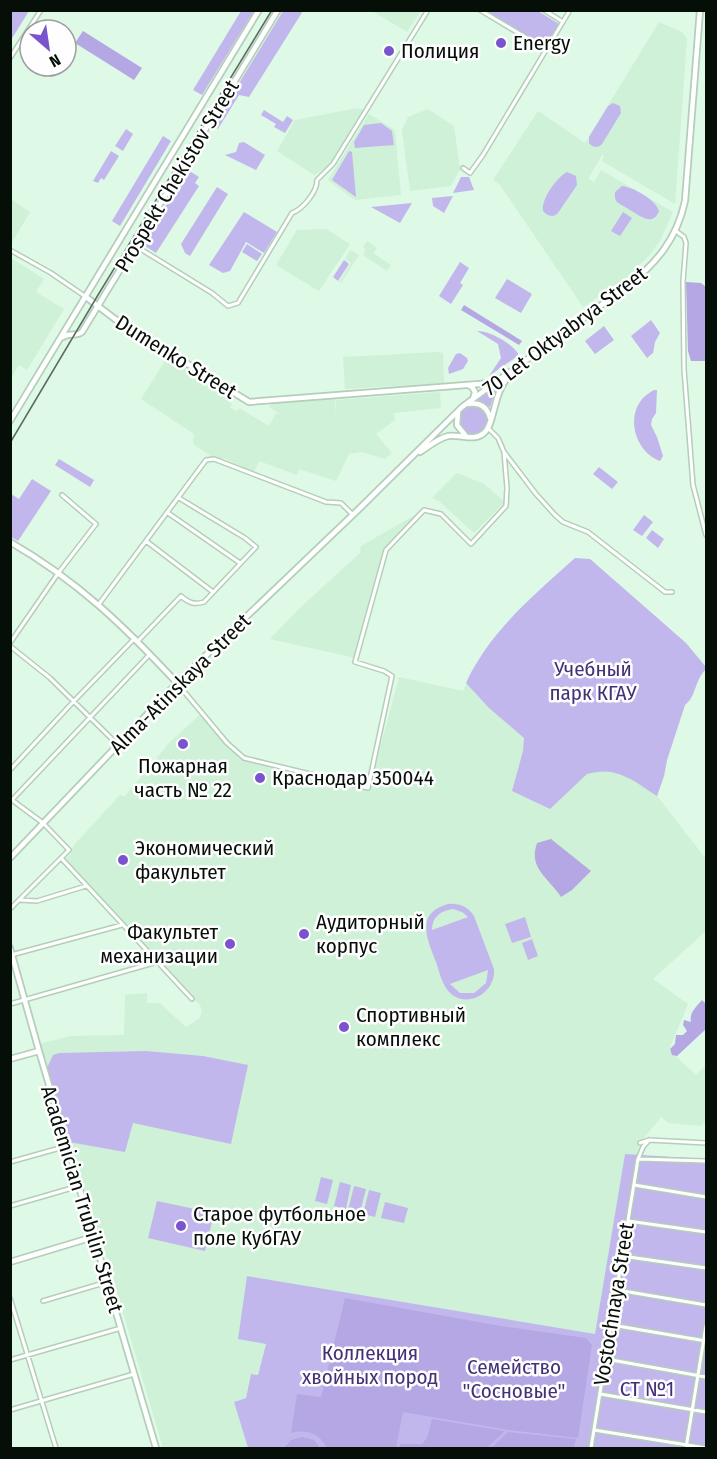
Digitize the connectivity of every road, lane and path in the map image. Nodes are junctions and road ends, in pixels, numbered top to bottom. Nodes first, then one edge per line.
1 (41, 10) edge
2 (259, 10) edge
3 (278, 10) edge
4 (428, 10) edge
5 (480, 10) edge
6 (544, 10) edge
7 (570, 10) edge
8 (700, 10) edge
9 (563, 22) junction
10 (547, 50) junction
11 (10, 58) edge
12 (463, 168) dead end
13 (676, 231) junction
14 (134, 245) junction
15 (10, 250) edge
16 (86, 297) junction
17 (98, 306) junction
18 (74, 317) junction
19 (72, 334) junction
20 (57, 343) junction
21 (521, 365) junction
22 (495, 381) junction
23 (502, 384) junction
24 (468, 385) junction
25 (473, 399) junction
26 (468, 404) junction
27 (459, 411) junction
28 (10, 421) edge
29 (490, 422) junction
30 (488, 428) junction
31 (471, 437) junction
32 (504, 452) junction
33 (410, 459) junction
34 (62, 495) dead end
35 (178, 498) junction
36 (168, 513) junction
37 (353, 515) junction
38 (706, 535) edge
39 (146, 541) junction
40 (10, 542) edge
41 (240, 564) junction
42 (59, 572) junction
43 (213, 592) junction
44 (672, 592) dead end
45 (99, 604) junction
46 (136, 640) junction
47 (10, 645) edge
48 (150, 654) junction
49 (177, 683) junction
50 (74, 701) junction
51 (90, 717) junction
52 (118, 745) junction
53 (10, 770) edge
54 (11, 799) edge
55 (43, 823) junction
56 (10, 858) edge
57 (62, 859) junction
58 (86, 886) junction
59 (20, 900) junction
60 (10, 909) edge
61 (122, 925) junction
62 (10, 948) edge
63 (12, 955) edge
64 (157, 962) junction
65 (25, 999) junction
66 (192, 999) dead end
67 (10, 1004) edge
68 (39, 1051) junction
69 (10, 1059) edge
70 (650, 1140) junction
71 (640, 1143) dead end
72 (706, 1143) edge
73 (67, 1146) junction
74 (639, 1159) junction
75 (706, 1161) edge
76 (10, 1162) edge
77 (633, 1185) junction
78 (79, 1186) junction
79 (706, 1197) edge
80 (10, 1206) edge
81 (628, 1221) junction
82 (706, 1232) edge
83 (93, 1237) junction
84 (622, 1256) junction
85 (10, 1262) edge
86 (706, 1268) edge
87 (107, 1282) junction
88 (617, 1290) junction
89 (10, 1298) edge
90 (43, 1301) dead end
91 (706, 1305) edge
92 (12, 1312) edge
93 (612, 1325) junction
94 (706, 1326) edge
95 (121, 1328) junction
96 (705, 1340) edge
97 (28, 1355) junction
98 (606, 1359) junction
99 (10, 1360) edge
100 (134, 1374) junction
101 (698, 1375) junction
102 (706, 1377) edge
103 (600, 1394) junction
104 (41, 1401) junction
105 (10, 1410) edge
106 (693, 1410) junction
107 (706, 1413) edge
108 (594, 1430) junction
109 (686, 1447) edge
110 (706, 1448) edge
111 (56, 1449) edge
112 (156, 1449) edge
113 (591, 1449) edge

1 - 11 street
2 - 16 main road, Prospekt Chekistov Street
3 - 14 main road, Prospekt Chekistov Street
4 - 14 street
5 - 10 street
6 - 9 street
7 - 9 street
8 - 13 main road, 70 Let Oktyabrya Street
9 - 10 street
10 - 12 street
13 - 21 main road, 70 Let Oktyabrya Street
13 - 38 street
14 - 17 main road, Prospekt Chekistov Street
15 - 16 street, Dumenko Street
16 - 17 main road, Dumenko Street
16 - 18 main road, Prospekt Chekistov Street
17 - 19 main road, Prospekt Chekistov Street
17 - 24 main road, Dumenko Street
18 - 19 main road, Prospekt Chekistov Street
18 - 20 main road, Prospekt Chekistov Street
19 - 20 main road, Prospekt Chekistov Street
20 - 28 main road
21 - 22 main road, 70 Let Oktyabrya Street
21 - 23 main road
22 - 23 main road
22 - 24 main road, Dumenko Street
22 - 25 main road, 70 Let Oktyabrya Street
23 - 29 main road
24 - 25 main road
25 - 26 main road, 70 Let Oktyabrya Street
26 - 27 main road, Alma-Atinskaya Street
26 - 29 main road
27 - 31 main road
27 - 33 main road, Alma-Atinskaya Street
29 - 30 main road
30 - 31 main road, Alma-Atinskaya Street
30 - 32 street
31 - 33 main road, Alma-Atinskaya Street
32 - 44 street
32 - 49 street
33 - 37 main road, Alma-Atinskaya Street
34 - 42 street
35 - 36 street
35 - 37 street
35 - 41 street
36 - 39 street
36 - 41 street
37 - 49 main road, Alma-Atinskaya Street
39 - 43 street
39 - 45 street
40 - 42 main road
41 - 43 street
42 - 45 main road
42 - 47 street
43 - 46 street
45 - 46 main road
46 - 48 main road
46 - 50 street
47 - 50 street
48 - 49 main road
48 - 51 street
49 - 52 main road, Alma-Atinskaya Street
50 - 51 street
50 - 53 street
51 - 52 street
51 - 54 street
52 - 55 main road, Alma-Atinskaya Street
54 - 55 street
55 - 56 main road, Alma-Atinskaya Street
55 - 57 street
57 - 58 street
57 - 59 street
58 - 59 street
58 - 61 street
59 - 60 street
61 - 63 street
61 - 64 street
62 - 63 main road, Academician Trubilin Street
63 - 65 main road, Academician Trubilin Street
64 - 65 street
64 - 66 street
65 - 67 street
65 - 68 main road, Academician Trubilin Street
68 - 69 main road
68 - 73 main road, Academician Trubilin Street
70 - 71 street
70 - 72 street
70 - 74 street, Vostochnaya Street
73 - 76 street
73 - 78 main road, Academician Trubilin Street
74 - 75 street
74 - 77 street, Vostochnaya Street
77 - 79 street
77 - 81 street, Vostochnaya Street
78 - 80 street
78 - 83 main road, Academician Trubilin Street
81 - 82 street
81 - 84 street, Vostochnaya Street
83 - 85 main road
83 - 87 main road, Academician Trubilin Street
84 - 86 street
84 - 88 street, Vostochnaya Street
87 - 90 street
87 - 95 main road, Academician Trubilin Street
88 - 91 street
88 - 93 street, Vostochnaya Street
89 - 92 street
92 - 97 street
93 - 96 street
93 - 98 street, Vostochnaya Street
94 - 96 street
95 - 97 street
95 - 100 main road, Academician Trubilin Street
96 - 101 street
97 - 99 street
97 - 104 street
98 - 101 street
98 - 103 street, Vostochnaya Street
100 - 104 street
100 - 112 main road, Academician Trubilin Street
101 - 102 street
101 - 106 street
103 - 106 street
103 - 108 street, Vostochnaya Street
104 - 105 street
104 - 111 street
106 - 107 street
106 - 109 street
108 - 109 street
108 - 113 street, Vostochnaya Street
109 - 110 street

